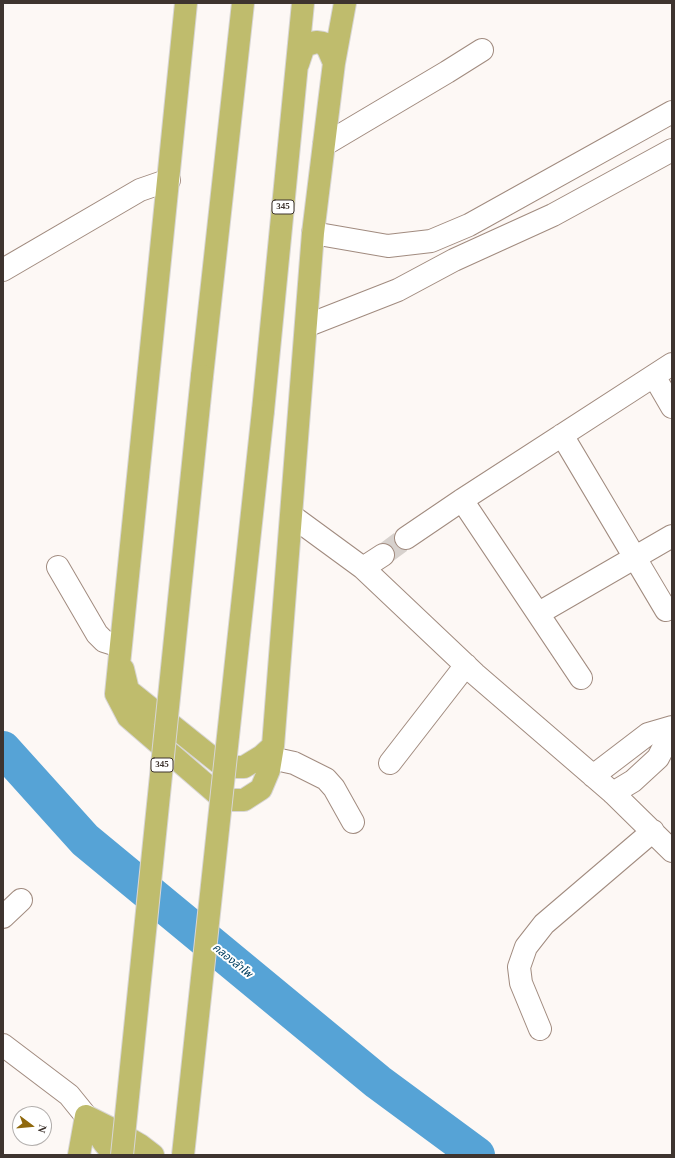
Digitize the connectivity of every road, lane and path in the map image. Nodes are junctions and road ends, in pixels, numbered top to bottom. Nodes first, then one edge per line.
1 (226, 3) edge
2 (244, 3) edge
3 (303, 3) edge
4 (349, 4) edge
5 (188, 5) edge
6 (240, 30) junction
7 (482, 50) dead end
8 (334, 62) junction
9 (296, 71) junction
10 (672, 112) edge
11 (324, 145) junction
12 (672, 150) edge
13 (169, 180) junction
14 (313, 233) junction
15 (3, 270) edge
16 (306, 326) junction
17 (672, 364) edge
18 (654, 376) junction
19 (672, 407) edge
20 (562, 435) junction
21 (462, 500) junction
22 (292, 516) junction
23 (672, 536) edge
24 (406, 538) tunnel mouth
25 (382, 555) tunnel mouth
26 (635, 558) junction
27 (58, 567) dead end
28 (363, 568) junction
29 (666, 610) dead end
30 (539, 613) junction
31 (120, 651) junction
32 (466, 665) junction
33 (580, 678) dead end
34 (672, 727) edge
35 (672, 731) edge
36 (272, 752) junction
37 (390, 763) dead end
38 (593, 776) junction
39 (613, 793) junction
40 (354, 822) dead end
41 (653, 831) junction
42 (672, 851) edge
43 (21, 900) dead end
44 (3, 917) edge
45 (540, 1029) dead end
46 (3, 1045) edge
47 (86, 1116) junction
48 (79, 1155) edge
49 (114, 1155) edge
50 (122, 1155) edge
51 (153, 1155) edge
52 (183, 1155) edge

1 - 6 main road
2 - 6 main road, 345
3 - 9 main road, 345
4 - 8 main road
5 - 13 main road
6 - 50 main road, 345, bridge
7 - 11 street
8 - 9 main road
8 - 11 main road
9 - 52 main road, 345, bridge
10 - 14 street
11 - 14 main road
12 - 16 street
13 - 15 street
13 - 31 main road
14 - 16 main road
16 - 22 main road
17 - 18 street
18 - 19 street
18 - 20 street
20 - 21 street
20 - 26 street
21 - 24 street
21 - 30 street
22 - 28 street
22 - 36 main road
23 - 26 street
25 - 28 street
26 - 29 street
26 - 30 street
27 - 31 street
28 - 32 street
30 - 33 street
31 - 36 main road
31 - 36 main road
32 - 37 street
32 - 38 street
34 - 38 street
35 - 39 street
36 - 40 street
38 - 39 street
39 - 41 street
41 - 42 street
41 - 45 street
43 - 44 street
46 - 47 street
47 - 48 main road
47 - 49 main road
47 - 51 main road

